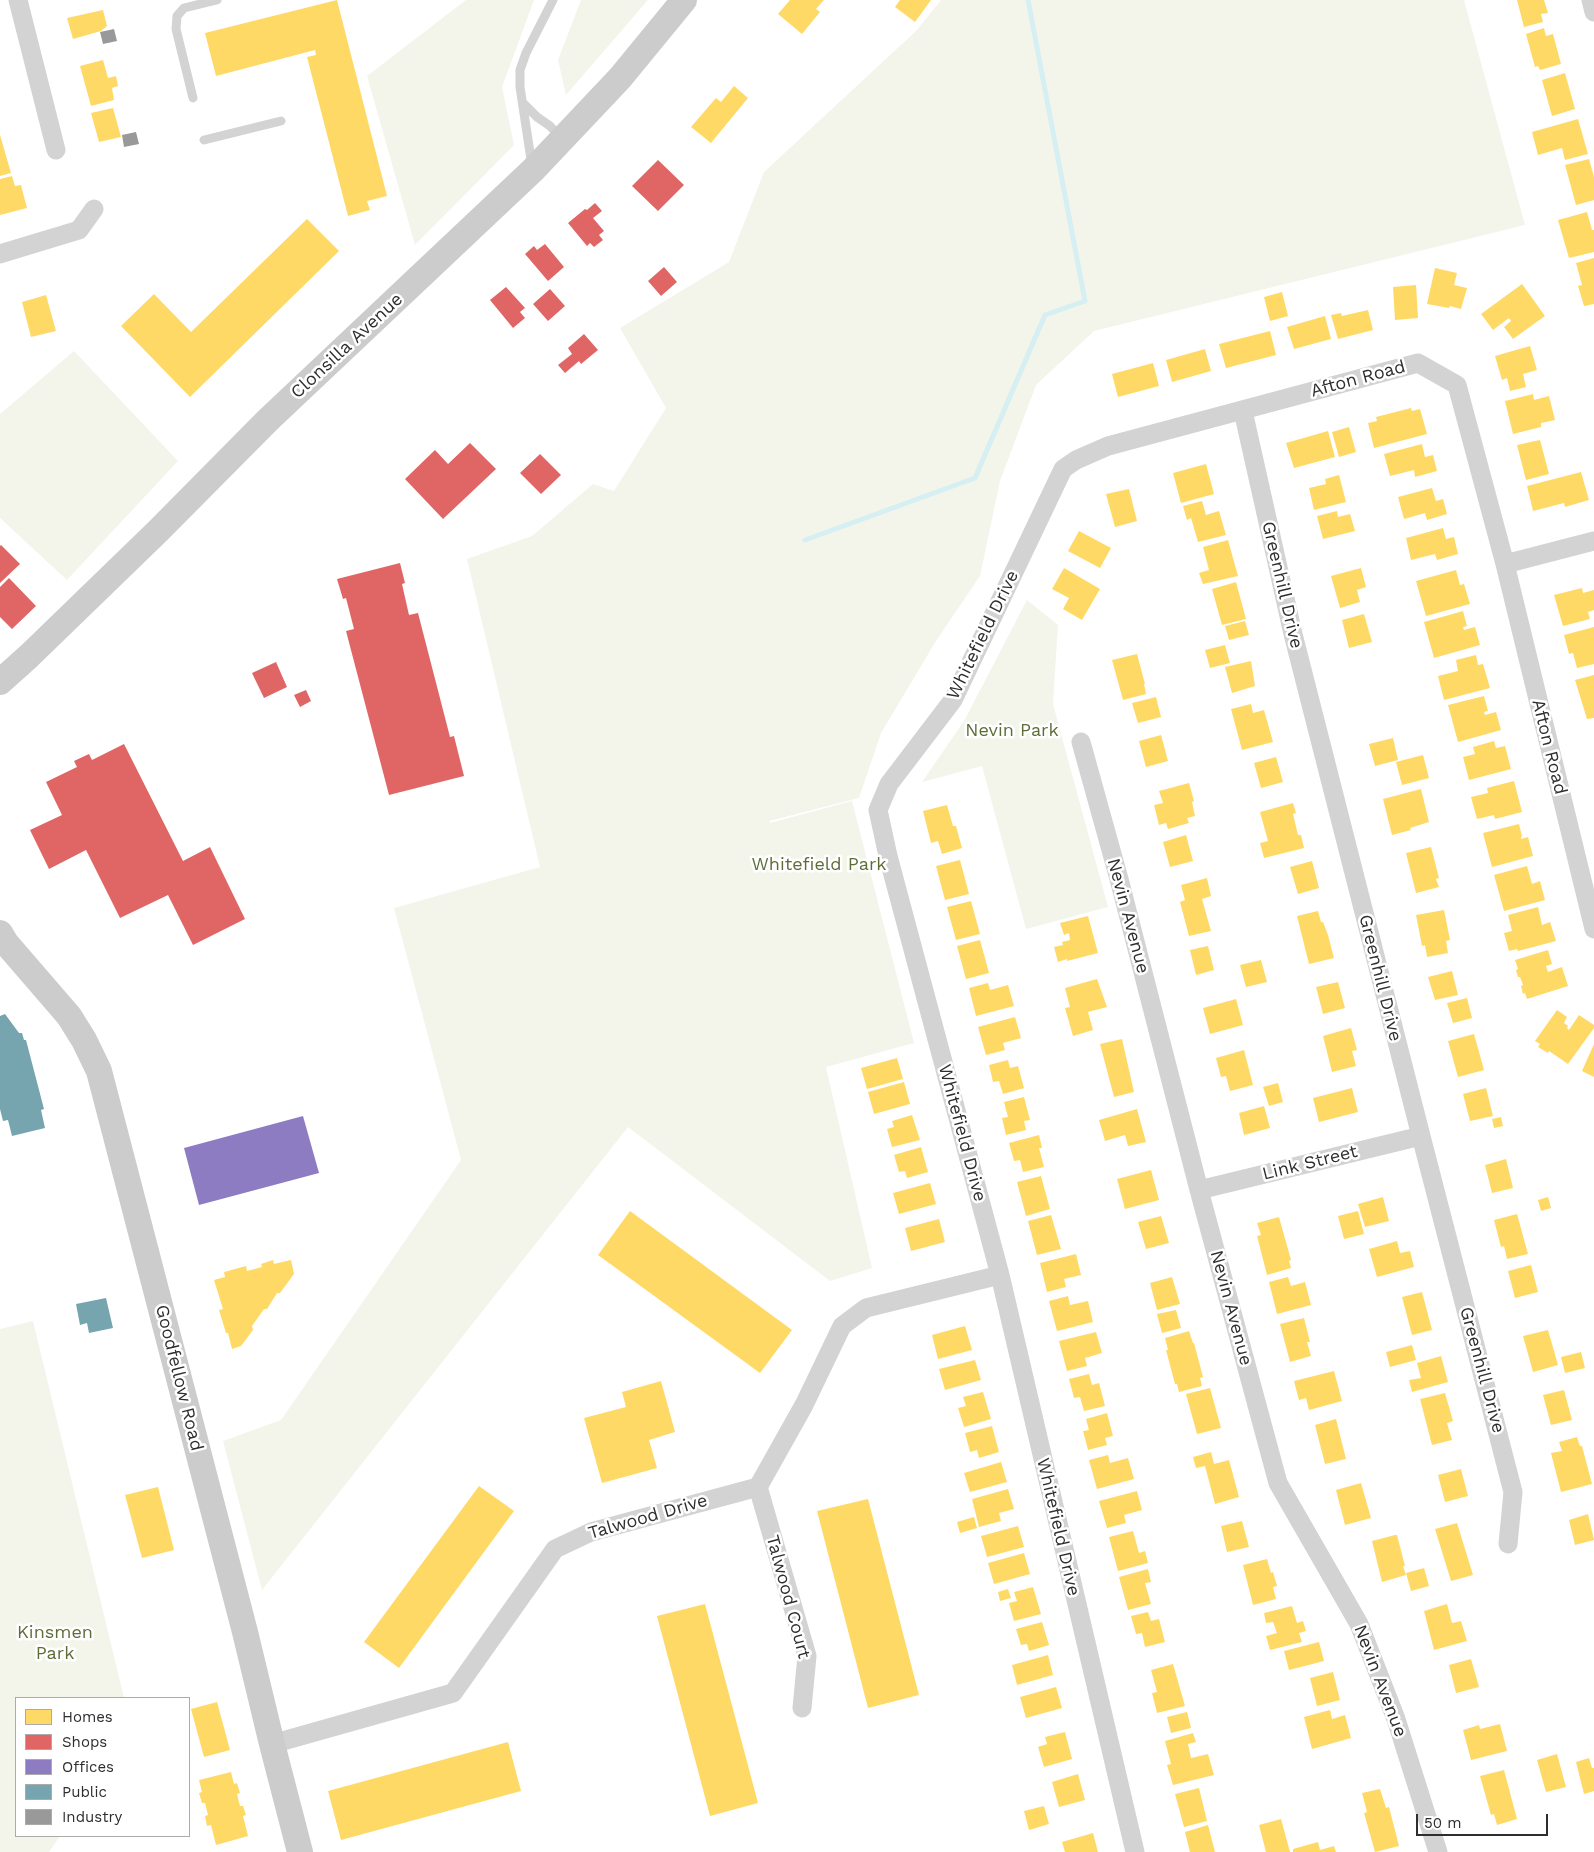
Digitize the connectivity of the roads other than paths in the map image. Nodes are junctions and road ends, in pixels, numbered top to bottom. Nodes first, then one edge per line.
1 (18, 0) edge
2 (217, 0) edge
3 (553, 0) edge
4 (684, 0) edge
5 (1591, 0) edge
6 (1594, 12) edge
7 (193, 98) dead end
8 (524, 104) junction
9 (281, 121) dead end
10 (204, 140) dead end
11 (562, 140) junction
12 (56, 150) dead end
13 (532, 170) junction
14 (94, 209) dead end
15 (0, 254) edge
16 (1243, 411) junction
17 (1076, 460) joint
18 (1594, 541) edge
19 (1504, 564) junction
20 (1, 680) edge
21 (1081, 742) dead end
22 (1594, 929) edge
23 (0, 933) edge
24 (1420, 1136) junction
25 (1199, 1190) junction
26 (1000, 1276) junction
27 (758, 1487) junction
28 (1508, 1544) dead end
29 (802, 1708) dead end
30 (272, 1744) junction
31 (300, 1852) edge
32 (1134, 1852) edge
33 (1438, 1852) edge

1 - 12 street
2 - 7 lane
3 - 8 lane
4 - 11 street, Clonsilla Avenue
5 - 6 street
8 - 11 lane
8 - 13 lane
9 - 10 lane
11 - 13 street, Clonsilla Avenue
13 - 20 street, Clonsilla Avenue
14 - 15 street
16 - 17 street, Afton Road
16 - 19 street, Afton Road
16 - 24 street, Greenhill Drive
17 - 26 street, Whitefield Drive
18 - 19 street
19 - 22 street, Afton Road
21 - 25 street, Nevin Avenue
23 - 30 street, Goodfellow Road
24 - 25 street, Link Street
24 - 28 street, Greenhill Drive
25 - 33 street, Nevin Avenue
26 - 27 street
26 - 32 street, Whitefield Drive
27 - 29 street, Talwood Court
27 - 30 street, Talwood Drive
30 - 31 street, Goodfellow Road

